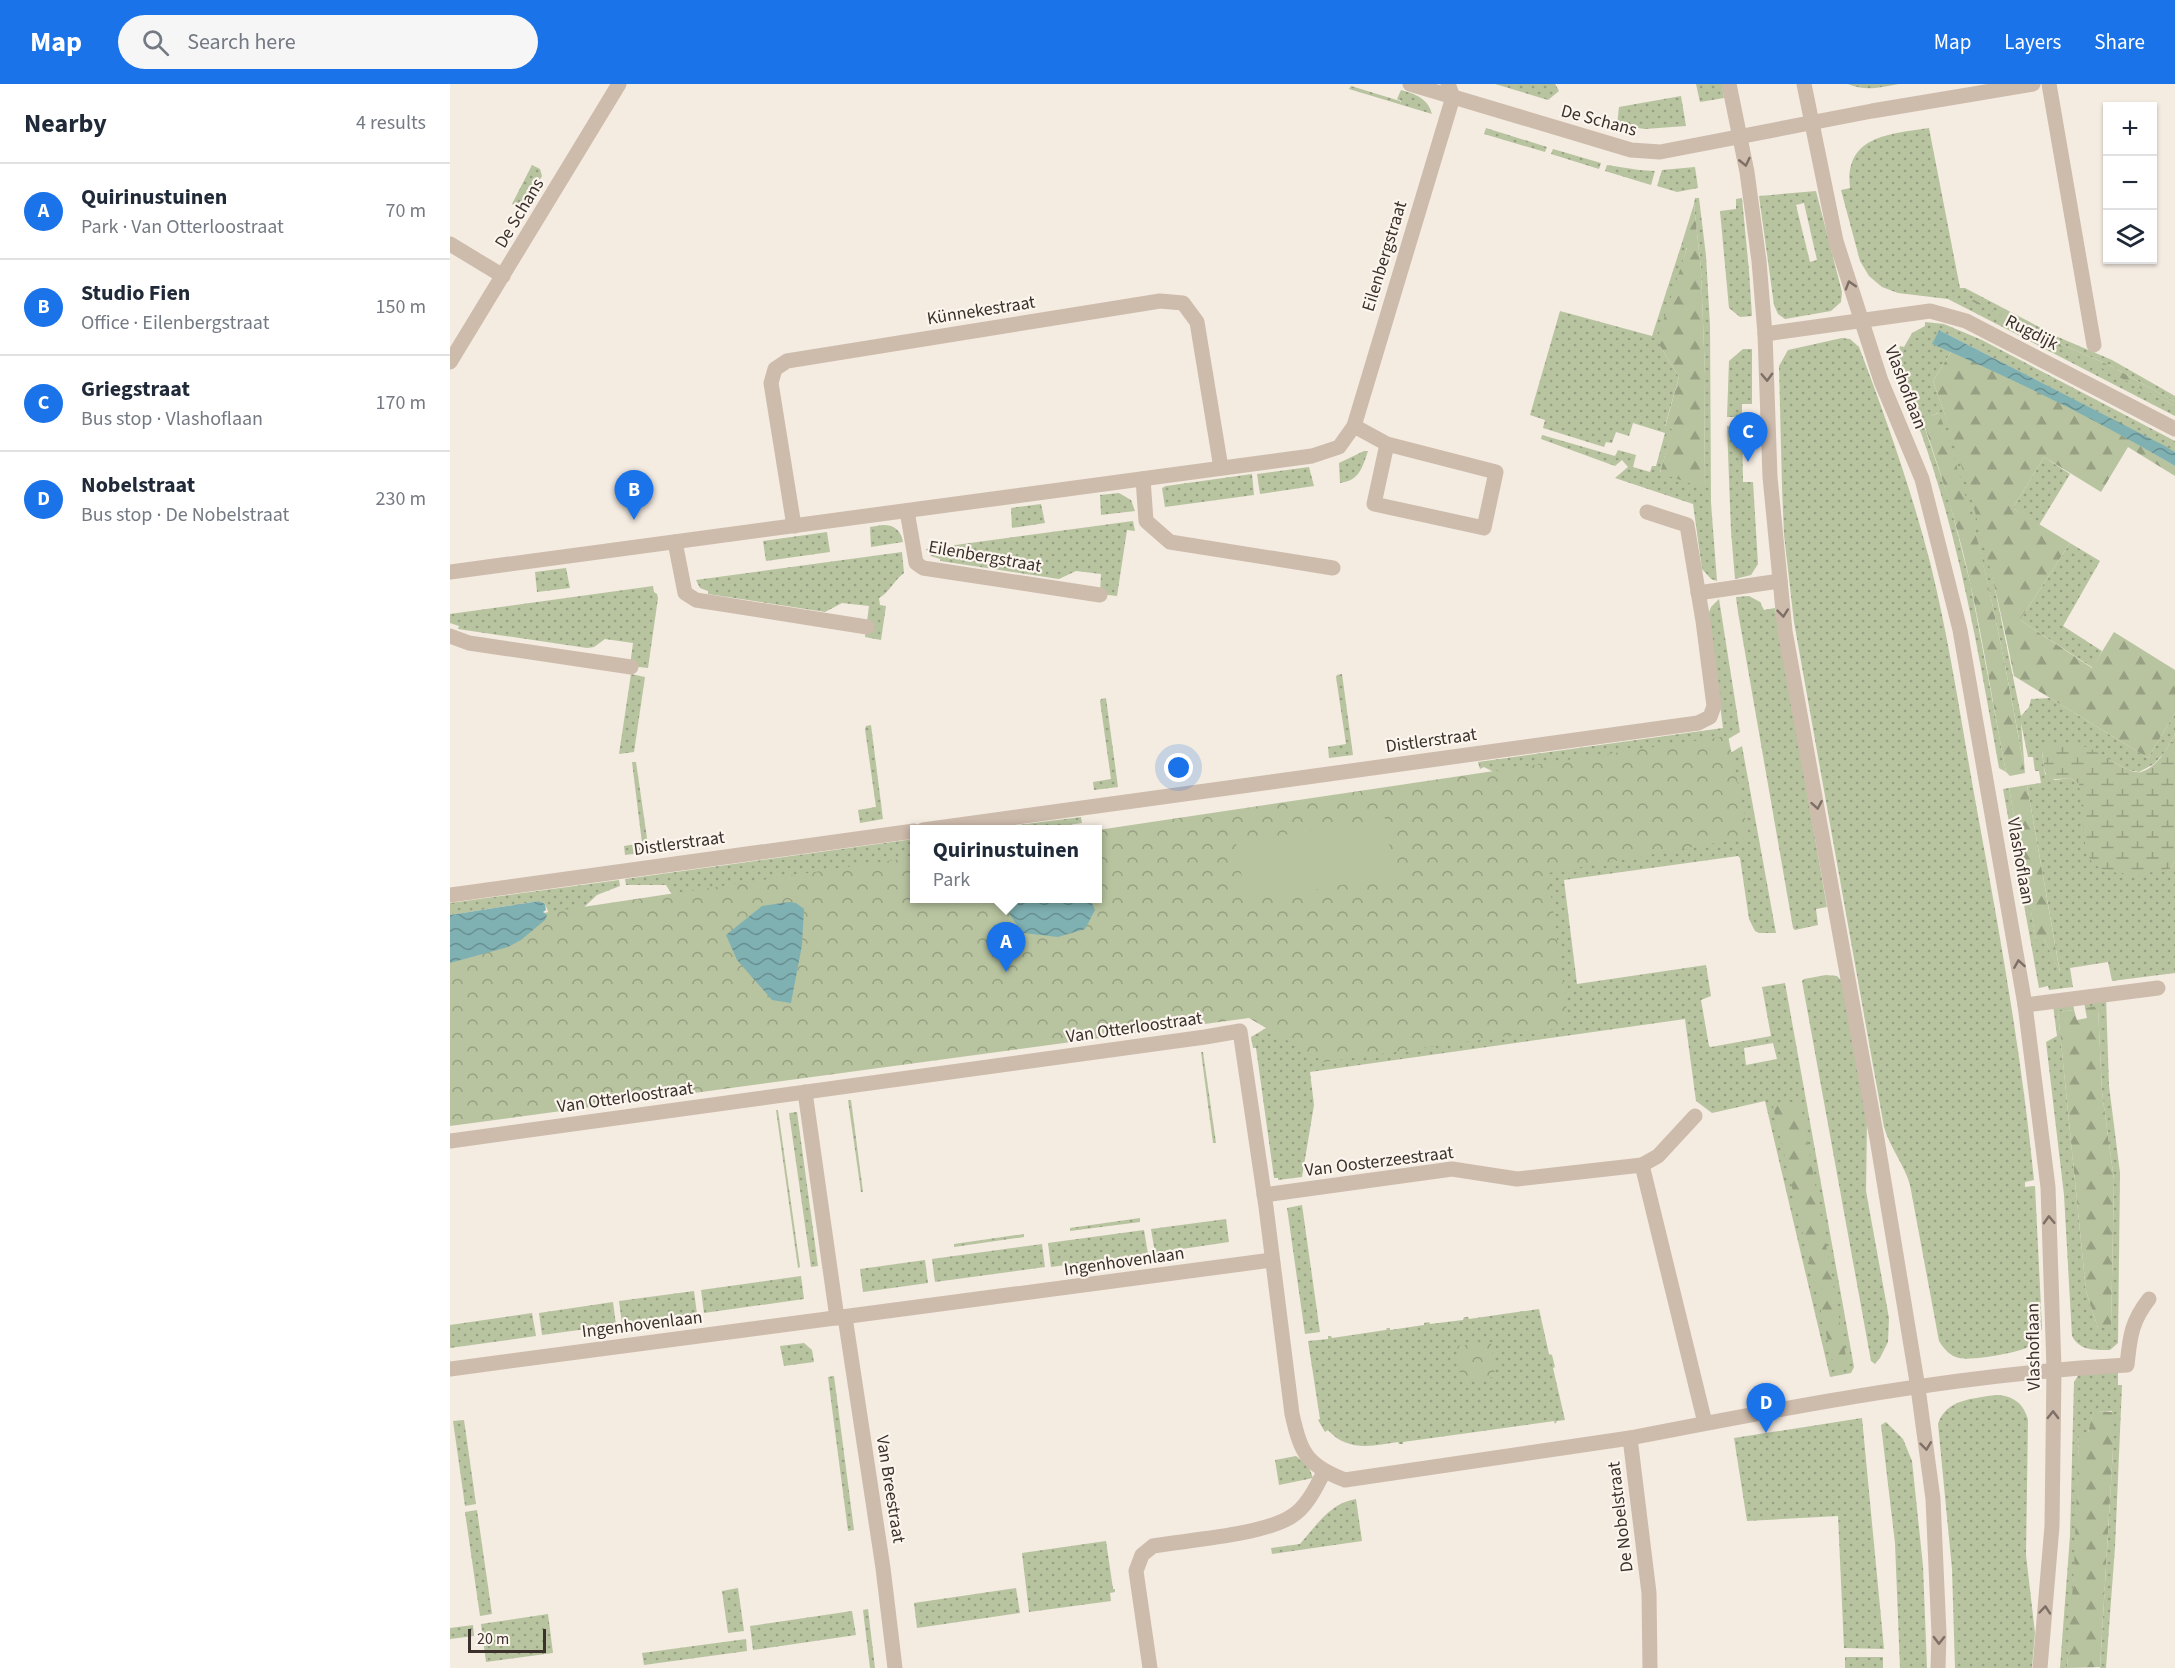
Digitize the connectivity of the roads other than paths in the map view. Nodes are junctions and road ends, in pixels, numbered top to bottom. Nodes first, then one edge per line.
1 (619, 84) edge
2 (1410, 84) edge
3 (1729, 84) edge
4 (1804, 84) edge
5 (2033, 84) edge
6 (2049, 84) edge
7 (2003, 86) edge
8 (1450, 91) edge
9 (1811, 123) junction
10 (1739, 137) junction
11 (450, 244) edge
12 (503, 276) junction
13 (1860, 320) junction
14 (1765, 334) junction
15 (2094, 345) dead end
16 (450, 362) edge
17 (1354, 426) junction
18 (2175, 429) edge
19 (1387, 444) junction
20 (1221, 468) junction
21 (1143, 479) junction
22 (907, 511) junction
23 (1647, 512) dead end
24 (794, 526) junction
25 (675, 542) junction
26 (1333, 568) dead end
27 (450, 572) edge
28 (1780, 581) junction
29 (1698, 593) junction
30 (1100, 595) dead end
31 (867, 627) dead end
32 (450, 636) edge
33 (631, 667) dead end
34 (959, 825) edge
35 (910, 832) edge
36 (450, 895) edge
37 (2158, 988) dead end
38 (2025, 1005) junction
39 (805, 1092) junction
40 (1695, 1116) dead end
41 (450, 1141) edge
42 (1642, 1165) junction
43 (1264, 1195) junction
44 (1272, 1260) junction
45 (2148, 1299) dead end
46 (841, 1318) junction
47 (450, 1369) edge
48 (2054, 1369) junction
49 (1918, 1388) junction
50 (1705, 1423) junction
51 (1630, 1438) junction
52 (1324, 1472) junction
53 (895, 1668) edge
54 (1150, 1668) edge
55 (1650, 1668) edge
56 (1938, 1668) edge
57 (2040, 1668) edge

1 - 12 street, De Schans
2 - 8 street, De Schans
3 - 10 street
4 - 9 street, Vlashoflaan
5 - 7 street, De Schans
6 - 15 street
7 - 9 street, De Schans
8 - 10 street, De Schans
8 - 17 street, Eilenbergstraat
9 - 10 street, De Schans
13 -> 9 street, Vlashoflaan
10 -> 14 street
11 - 12 street
12 - 16 street, De Schans
13 - 14 street, Rugdijk
13 - 18 street, Rugdijk
38 -> 13 street, Vlashoflaan
14 -> 28 street
17 - 19 street
17 - 20 street, Eilenbergstraat
19 - 19 street
20 - 21 street, Eilenbergstraat
20 - 24 street, Künnekestraat
21 - 22 street, Eilenbergstraat
21 - 26 street
22 - 24 street, Eilenbergstraat
22 - 30 street, Eilenbergstraat
23 - 29 street, Distlerstraat
24 - 25 street, Eilenbergstraat
25 - 27 street, Eilenbergstraat
25 - 31 street
28 - 29 street
28 -> 49 street
29 - 34 street, Distlerstraat
32 - 33 street
35 - 36 street, Distlerstraat
37 - 38 street
48 -> 38 street, Vlashoflaan
39 - 41 street, Van Otterloostraat
39 - 43 street, Van Otterloostraat
39 - 46 street
40 - 42 street, Van Oosterzeestraat
42 - 43 street, Van Oosterzeestraat
42 - 50 street
43 - 44 street, Van Otterloostraat
44 - 46 street, Ingenhovenlaan
44 - 52 street
45 - 48 street, De Nobelstraat
46 - 47 street, Ingenhovenlaan
46 - 53 street, Van Breestraat
48 - 49 street, De Nobelstraat
57 -> 48 street, Vlashoflaan
49 - 50 street, De Nobelstraat
49 -> 56 street
50 - 51 street, De Nobelstraat
51 - 52 street
51 - 55 street, De Nobelstraat
52 - 54 street

